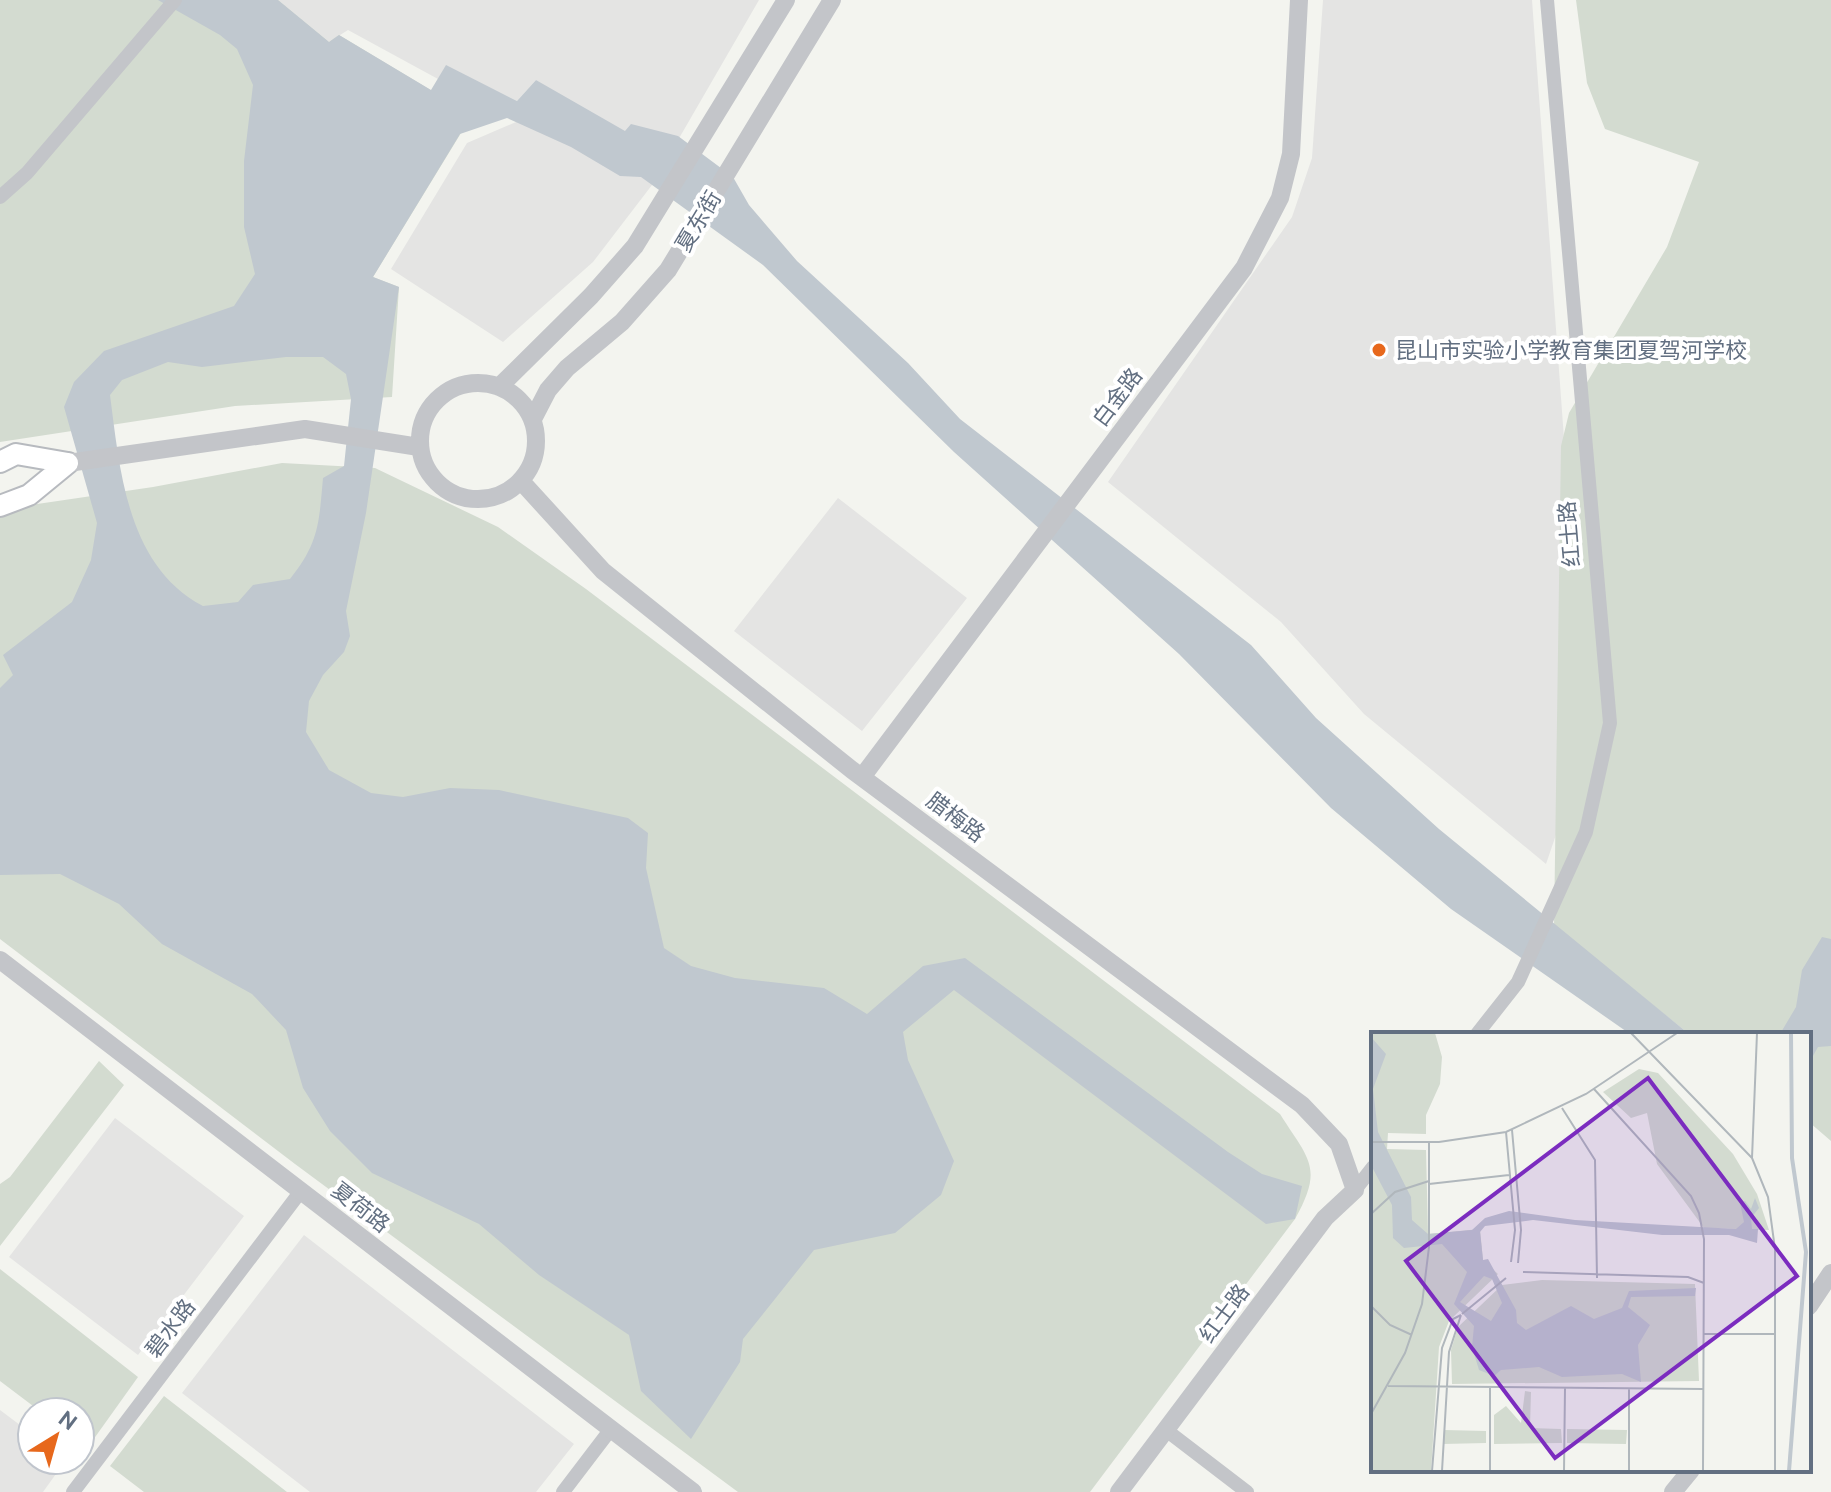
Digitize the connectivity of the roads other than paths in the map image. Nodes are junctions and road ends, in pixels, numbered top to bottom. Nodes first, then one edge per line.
1 (175, 0) edge
2 (786, 0) edge
3 (832, 0) edge
4 (1299, 0) edge
5 (1547, 0) edge
6 (0, 197) edge
7 (499, 387) junction
8 (534, 417) junction
9 (419, 447) junction
10 (0, 462) edge
11 (68, 463) junction
12 (521, 481) junction
13 (0, 506) edge
14 (862, 777) junction
15 (0, 960) edge
16 (1479, 1032) edge
17 (1371, 1170) edge
18 (1355, 1190) junction
19 (301, 1191) junction
20 (1831, 1273) edge
21 (1811, 1303) edge
22 (611, 1429) junction
23 (1166, 1430) junction
24 (1689, 1472) edge
25 (73, 1492) edge
26 (563, 1492) edge
27 (693, 1492) edge
28 (1119, 1492) edge
29 (1247, 1492) edge
30 (1673, 1492) edge

1 - 6 street
2 - 7 street, 夏东街
3 - 8 street, 夏东街
4 - 14 street, 白金路
5 - 16 street, 红士路
7 - 8 street
7 - 9 street
8 - 12 street
9 - 11 street
9 - 12 street
10 - 11 main road
11 - 13 main road
12 - 14 street, 腊梅路
14 - 18 street, 腊梅路
15 - 19 street, 夏荷路
17 - 18 street, 红士路
18 - 23 street, 红士路
19 - 22 street, 夏荷路
19 - 25 street, 碧水路
20 - 21 street
22 - 26 street
22 - 27 street, 夏荷路
23 - 28 street, 红士路
23 - 29 street
24 - 30 street

